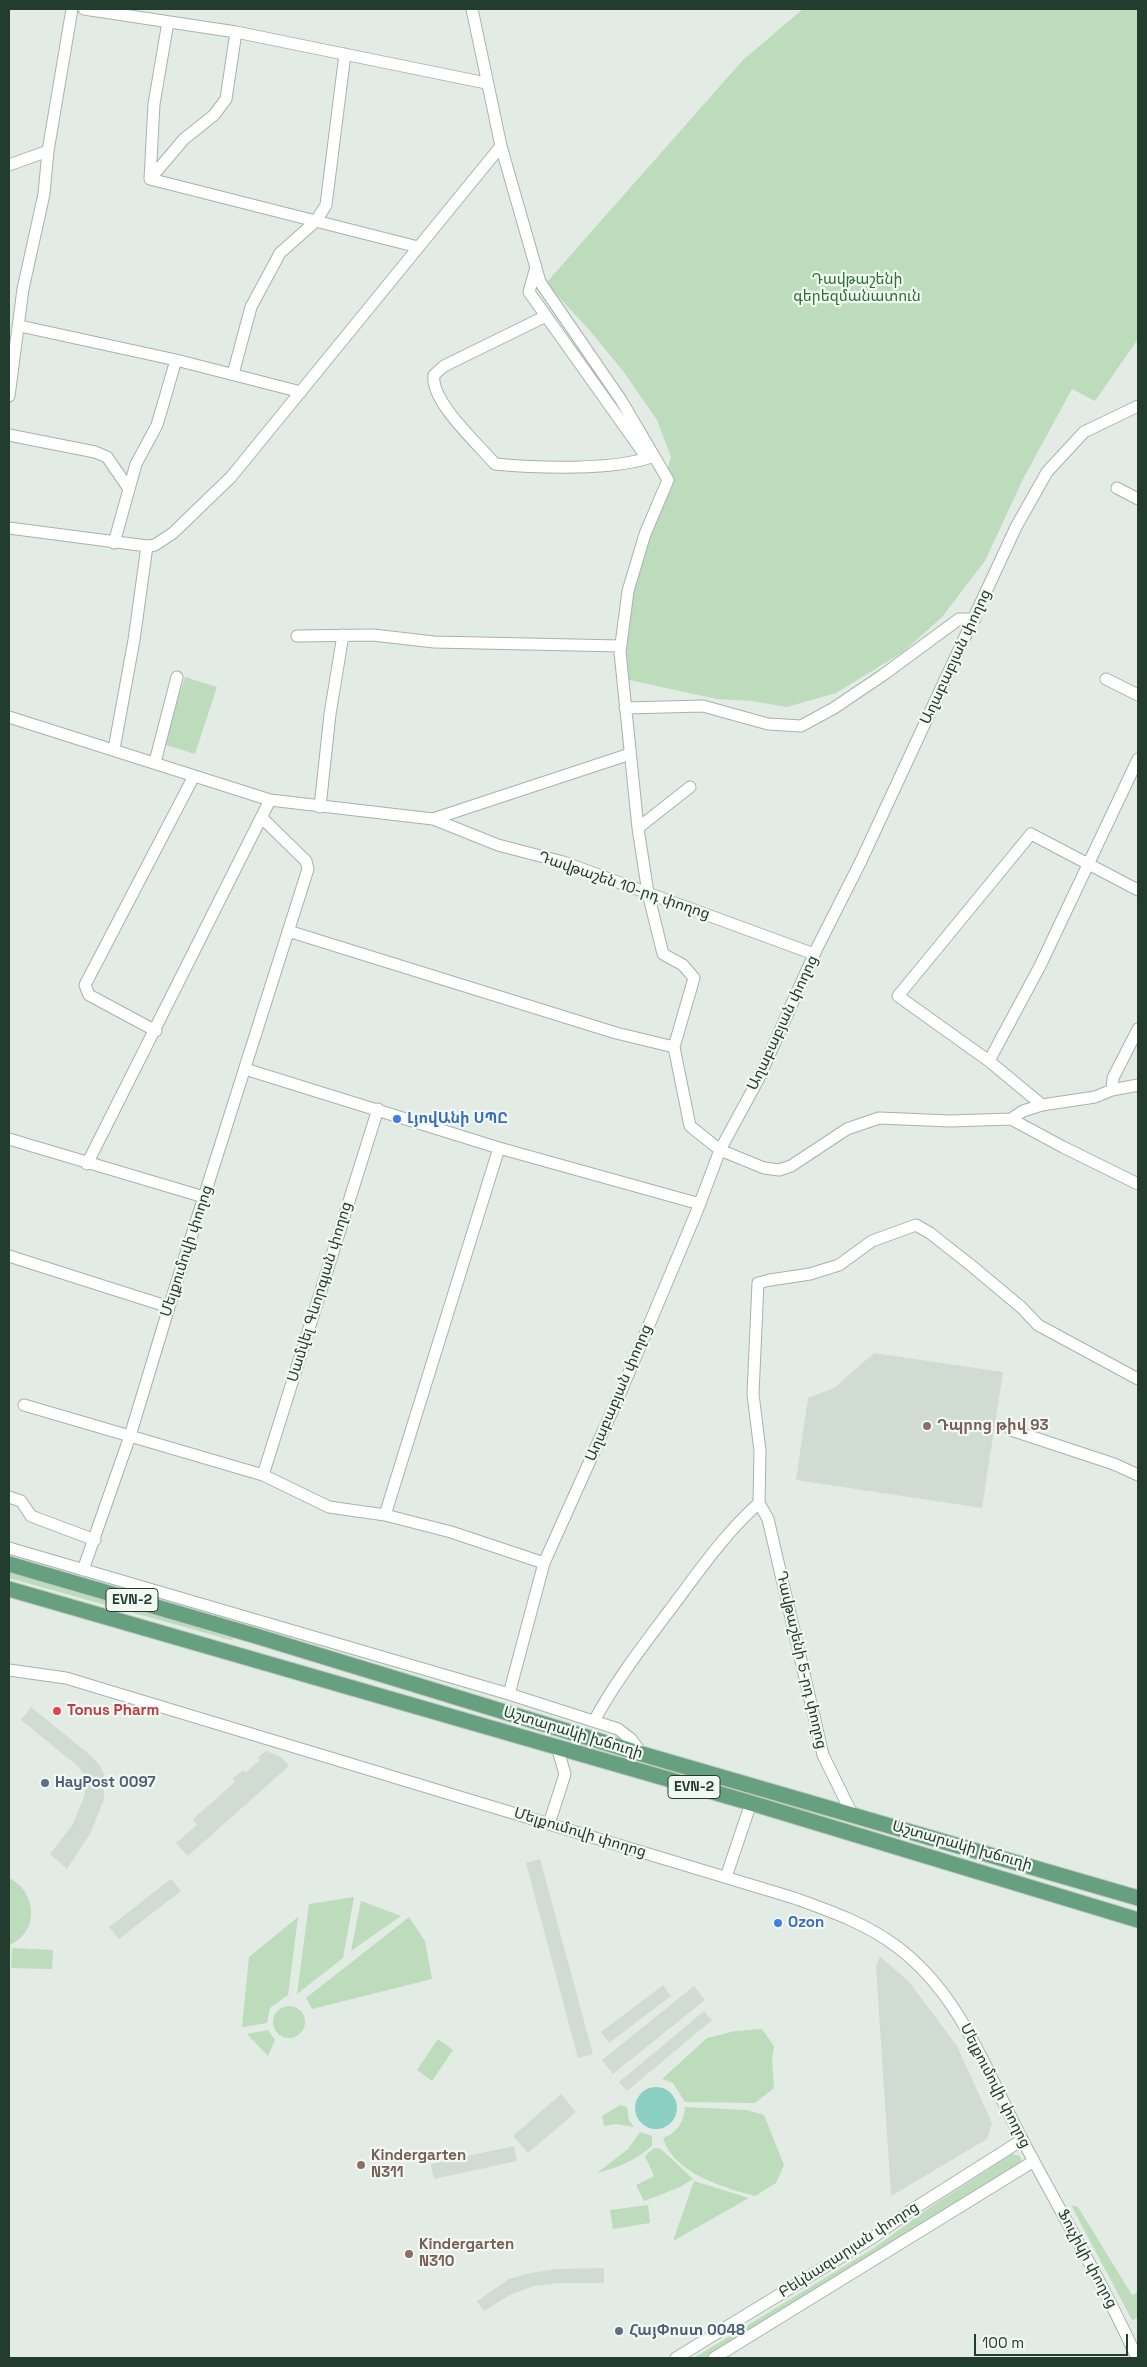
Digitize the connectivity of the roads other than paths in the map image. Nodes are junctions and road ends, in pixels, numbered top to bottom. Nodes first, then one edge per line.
1 (72, 9) edge
2 (84, 9) edge
3 (472, 9) edge
4 (168, 22) junction
5 (236, 32) junction
6 (345, 54) junction
7 (486, 83) junction
8 (501, 146) junction
9 (48, 151) junction
10 (9, 165) edge
11 (150, 178) junction
12 (316, 221) junction
13 (418, 248) junction
14 (536, 267) junction
15 (544, 316) junction
16 (20, 326) junction
17 (176, 360) junction
18 (233, 374) junction
19 (301, 392) junction
20 (9, 396) edge
21 (1138, 406) edge
22 (9, 435) edge
23 (650, 457) junction
24 (1117, 488) dead end
25 (129, 489) junction
26 (1138, 499) edge
27 (9, 528) edge
28 (114, 543) junction
29 (147, 546) junction
30 (975, 619) junction
31 (297, 636) dead end
32 (343, 636) junction
33 (621, 646) junction
34 (177, 676) dead end
35 (1106, 679) dead end
36 (1138, 695) edge
37 (625, 708) junction
38 (9, 717) edge
39 (114, 750) junction
40 (630, 754) junction
41 (1138, 759) edge
42 (155, 762) junction
43 (194, 776) junction
44 (690, 787) dead end
45 (270, 800) junction
46 (320, 807) junction
47 (262, 818) junction
48 (433, 819) junction
49 (638, 828) junction
50 (1089, 866) junction
51 (1138, 890) edge
52 (648, 893) junction
53 (288, 931) junction
54 (814, 954) junction
55 (1138, 1029) edge
56 (156, 1031) junction
57 (674, 1047) junction
58 (989, 1062) junction
59 (245, 1069) junction
60 (1138, 1085) edge
61 (1112, 1090) junction
62 (1042, 1105) junction
63 (378, 1108) junction
64 (1012, 1119) junction
65 (9, 1139) edge
66 (499, 1148) junction
67 (720, 1150) junction
68 (87, 1164) junction
69 (1138, 1184) edge
70 (204, 1197) junction
71 (700, 1204) junction
72 (9, 1256) edge
73 (168, 1307) junction
74 (1138, 1379) edge
75 (24, 1405) dead end
76 (1011, 1430) dead end
77 (130, 1436) junction
78 (263, 1475) junction
79 (1138, 1475) edge
80 (9, 1497) edge
81 (759, 1503) junction
82 (385, 1515) junction
83 (95, 1540) junction
84 (9, 1548) edge
85 (544, 1563) junction
86 (9, 1564) edge
87 (83, 1570) junction
88 (9, 1589) edge
89 (256, 1636) junction
90 (248, 1658) junction
91 (9, 1670) edge
92 (509, 1694) junction
93 (594, 1721) junction
94 (557, 1747) junction
95 (642, 1754) junction
96 (751, 1803) junction
97 (852, 1814) junction
98 (549, 1824) junction
99 (726, 1878) junction
100 (1138, 1898) edge
101 (1138, 1920) edge
102 (1022, 2140) junction
103 (1034, 2161) junction
104 (676, 2358) edge
105 (714, 2358) edge
106 (1137, 2358) edge

1 - 9 street
2 - 4 street
3 - 7 street
4 - 5 street
4 - 11 street
5 - 6 street
5 - 11 street
6 - 7 street
6 - 12 street
7 - 8 street
8 - 13 street
8 - 14 street
9 - 10 street
9 - 16 street
11 - 12 street
12 - 13 street
12 - 18 street
13 - 19 street
14 - 15 street
14 - 23 street
15 - 23 street
15 - 23 street
16 - 17 street
16 - 20 street
17 - 18 street
17 - 25 street
18 - 19 street
19 - 29 street
21 - 30 street, Աղաբաբյան փողոց
22 - 25 street
23 - 33 street
24 - 26 street
25 - 28 street
27 - 28 street
28 - 29 street
29 - 39 street
30 - 37 street
30 - 54 street, Աղաբաբյան փողոց
31 - 32 street
32 - 33 street
32 - 46 street
33 - 37 street
34 - 42 street
35 - 36 street
37 - 40 street
38 - 39 street
39 - 42 street
40 - 48 street
40 - 49 street
41 - 50 street
42 - 43 street
43 - 45 street
43 - 56 street
44 - 49 street
45 - 46 street
45 - 47 street
46 - 48 street
47 - 53 street, Մելքումովի փողոց
47 - 56 street
48 - 52 street, Դավթաշեն 10-րդ փողոց
49 - 52 street
50 - 51 street
50 - 58 street
50 - 58 street
52 - 54 street, Դավթաշեն 10-րդ փողոց
52 - 57 street
53 - 57 street
53 - 59 street, Մելքումովի փողոց
54 - 67 street, Աղաբաբյան փողոց
55 - 61 street
56 - 68 street
57 - 67 street
58 - 62 street
59 - 63 street
59 - 70 street, Մելքումովի փողոց
60 - 61 street
61 - 62 street
62 - 64 street
63 - 66 street
63 - 78 street, Սամվել Գևորգյան փողոց
64 - 67 street
64 - 69 street
65 - 68 street
66 - 71 street
66 - 82 street
67 - 71 street, Աղաբաբյան փողոց
68 - 70 street
70 - 73 street, Մելքումովի փողոց
71 - 85 street, Աղաբաբյան փողոց
72 - 73 street
73 - 77 street, Մելքումովի փողոց
74 - 81 street
75 - 77 street
76 - 79 street
77 - 78 street
77 - 83 street, Մելքումովի փողոց
78 - 82 street
80 - 83 street
81 - 93 street
81 - 97 street, Դավթաշենի 5-րդ փողոց
82 - 85 street
83 - 87 street, Մելքումովի փողոց
84 - 87 street
85 - 92 street, Աղաբաբյան փողոց
86 - 89 main road, Աշտարակի խճուղի / EVN-2
87 - 92 street
88 - 90 main road, Աշտարակի խճուղի / EVN-2
89 - 90 main road
89 - 95 main road, Աշտարակի խճուղի / EVN-2
90 - 94 main road, Աշտարակի խճուղի / EVN-2
91 - 98 street, Մելքումովի փողոց
92 - 93 street
93 - 95 street
94 - 96 main road, Աշտարակի խճուղի / EVN-2
94 - 98 street
95 - 97 main road, Աշտարակի խճուղի / EVN-2
96 - 99 street
96 - 101 main road, Աշտարակի խճուղի / EVN-2
97 - 100 main road, Աշտարակի խճուղի / EVN-2
98 - 99 street, Մելքումովի փողոց
99 - 102 street, Մելքումովի փողոց
102 - 103 street, Մելքումովի փողոց
102 - 104 street, Բեկնազարյան փողոց
103 - 105 street, Բեկնազարյան փողոց
103 - 106 street, Ֆուչիկի փողոց

